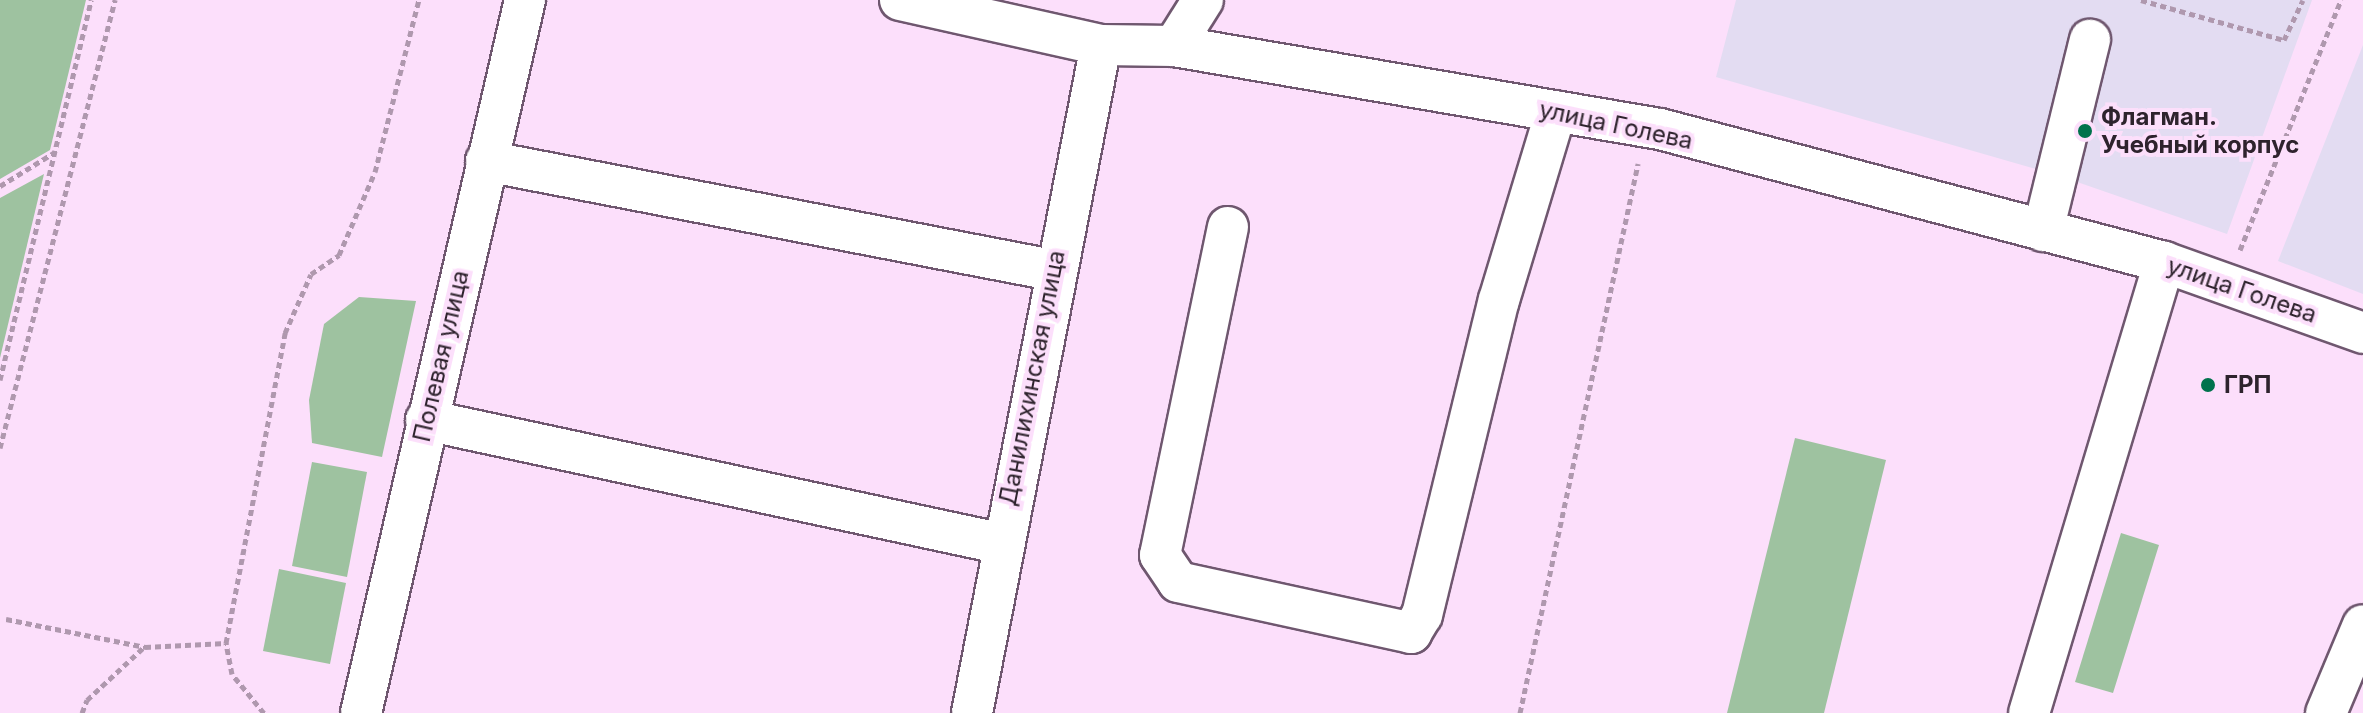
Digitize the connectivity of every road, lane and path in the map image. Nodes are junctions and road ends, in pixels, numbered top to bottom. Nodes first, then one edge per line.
1 (91, 0) edge
2 (115, 0) edge
3 (419, 0) edge
4 (525, 0) edge
5 (900, 0) edge
6 (1203, 0) edge
7 (2141, 0) edge
8 (2303, 0) edge
9 (2341, 0) edge
10 (2090, 40) dead end
11 (1101, 45) junction
12 (1174, 46) junction
13 (1556, 111) junction
14 (1642, 148) dead end
15 (56, 152) junction
16 (486, 161) junction
17 (0, 186) edge
18 (1228, 227) dead end
19 (2043, 231) junction
20 (2164, 262) junction
21 (2233, 266) dead end
22 (1052, 270) junction
23 (2363, 333) edge
24 (0, 380) edge
25 (426, 420) junction
26 (0, 448) edge
27 (999, 543) junction
28 (6, 619) dead end
29 (2363, 625) edge
30 (226, 643) junction
31 (145, 647) junction
32 (82, 713) edge
33 (264, 713) edge
34 (361, 713) edge
35 (972, 713) edge
36 (1520, 713) edge
37 (2029, 713) edge
38 (2326, 713) edge

1 - 15 path
2 - 26 path
3 - 30 path
4 - 16 street, Полевая улица
5 - 11 street, улица Голева
6 - 12 street
7 - 8 path
9 - 21 path
10 - 19 street
11 - 12 street, улица Голева
11 - 22 street, Данилихинская улица
12 - 13 street, улица Голева
13 - 18 street
13 - 19 street, улица Голева
14 - 36 path
15 - 17 path
15 - 24 path
16 - 22 street
16 - 25 street, Полевая улица
19 - 20 street, улица Голева
20 - 23 street, улица Голева
20 - 37 street
22 - 27 street, Данилихинская улица
25 - 27 street
25 - 34 street, Полевая улица
27 - 35 street, Данилихинская улица
28 - 31 path
29 - 38 street
30 - 31 path
30 - 33 path
31 - 32 path

